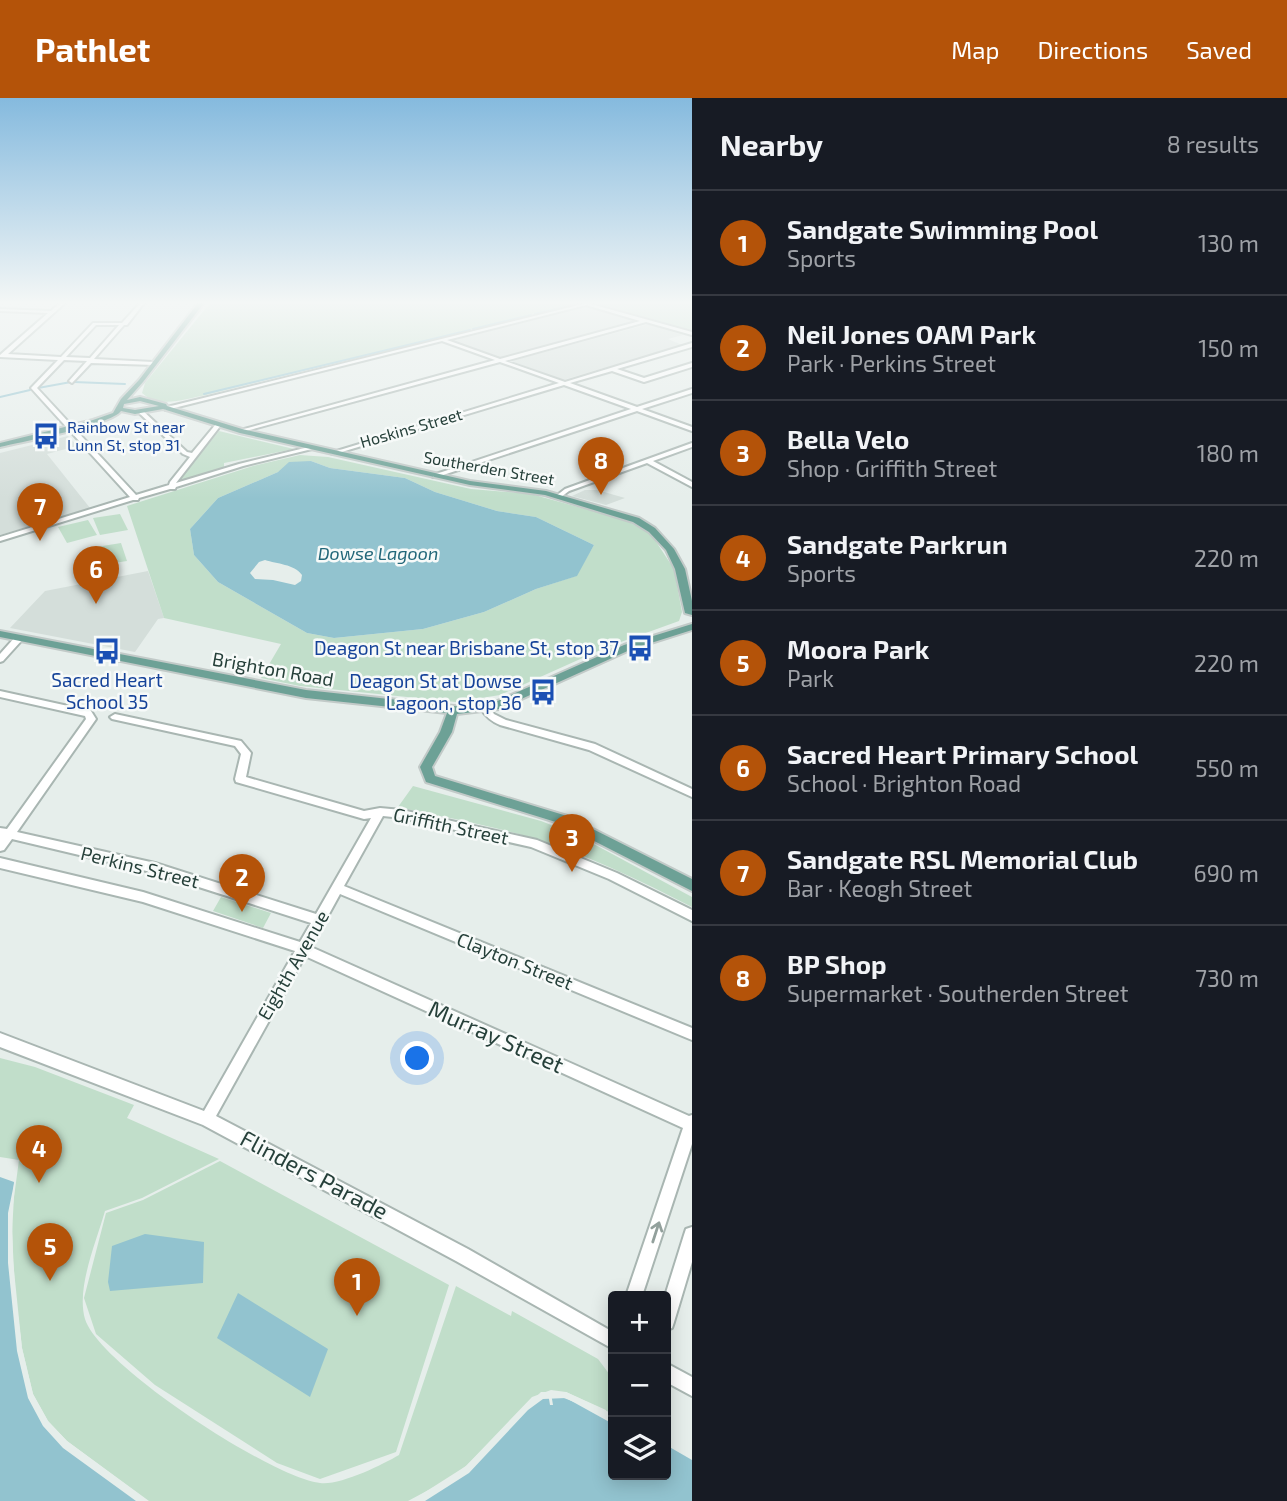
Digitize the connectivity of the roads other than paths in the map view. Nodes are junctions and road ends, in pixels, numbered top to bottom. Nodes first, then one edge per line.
1 (51, 368) edge
2 (84, 368) edge
3 (150, 368) edge
4 (328, 368) edge
5 (468, 368) edge
6 (523, 368) edge
7 (681, 368) edge
8 (612, 369) joint
9 (72, 381) dead end
10 (141, 381) junction
11 (563, 383) junction
12 (692, 393) edge
13 (146, 400) junction
14 (120, 406) junction
15 (168, 408) junction
16 (634, 409) junction
17 (140, 411) junction
18 (202, 419) joint
19 (95, 422) junction
20 (218, 425) junction
21 (69, 428) junction
22 (692, 429) edge
23 (240, 431) junction
24 (0, 445) edge
25 (692, 445) edge
26 (313, 448) junction
27 (333, 453) junction
28 (191, 455) junction
29 (647, 461) junction
30 (435, 475) junction
31 (692, 485) edge
32 (173, 488) junction
33 (559, 496) junction
34 (136, 499) junction
35 (0, 539) edge
36 (690, 613) edge
37 (0, 634) edge
38 (19, 638) junction
39 (0, 659) edge
40 (0, 694) edge
41 (486, 709) junction
42 (453, 710) junction
43 (115, 717) dead end
44 (692, 793) edge
45 (380, 812) junction
46 (4, 834) edge
47 (0, 847) edge
48 (0, 863) edge
49 (692, 885) edge
50 (337, 888) junction
51 (692, 915) edge
52 (318, 920) junction
53 (301, 948) junction
54 (692, 1034) edge
55 (0, 1040) edge
56 (207, 1119) junction
57 (692, 1124) edge
58 (692, 1235) edge
59 (636, 1291) edge
60 (671, 1305) edge
61 (608, 1339) edge
62 (671, 1375) edge
63 (692, 1387) edge

1 - 21 street
2 - 9 street
3 - 10 main road
4 - 15 street
5 - 23 street
6 - 11 street
7 - 8 street
8 - 11 street, Hoskins Street
10 - 13 main road
10 - 14 main road
11 - 16 street
11 - 27 street, Hoskins Street
12 - 16 street
13 - 14 main road
13 - 15 main road
13 - 17 main road
14 - 17 main road
14 - 19 main road
15 - 17 main road
15 - 18 main road
16 - 22 street
16 - 30 street
17 - 19 main road
17 - 28 street
18 - 20 main road
19 - 21 main road
20 - 23 main road
20 - 28 street
21 - 24 main road
21 - 34 street
23 - 26 main road
25 - 29 street
26 - 27 main road
26 - 32 street
27 - 30 main road, Southerden Street
28 - 32 street
29 - 31 street
29 - 33 street
30 - 33 main road, Southerden Street
32 - 34 street
33 - 36 main road, Southerden Street
34 - 35 street
36 - 41 main road
37 - 38 main road, Brighton Road
38 - 39 street
38 - 42 main road, Brighton Road
40 - 46 street
41 - 42 main road, Brighton Road
41 - 44 street
42 - 49 main road
43 - 45 street, Griffith Street
45 - 50 street, Eighth Avenue
45 - 51 street, Griffith Street
46 - 47 street
46 - 52 street, Perkins Street
48 - 53 street, Perkins Street
50 - 52 street, Eighth Avenue
50 - 54 street, Clayton Street
52 - 53 street, Eighth Avenue
53 - 56 street, Eighth Avenue
53 - 57 street, Murray Street
55 - 56 street, Flinders Parade
56 - 61 street, Flinders Parade
59 -> 57 street
58 - 60 street
62 - 63 street

